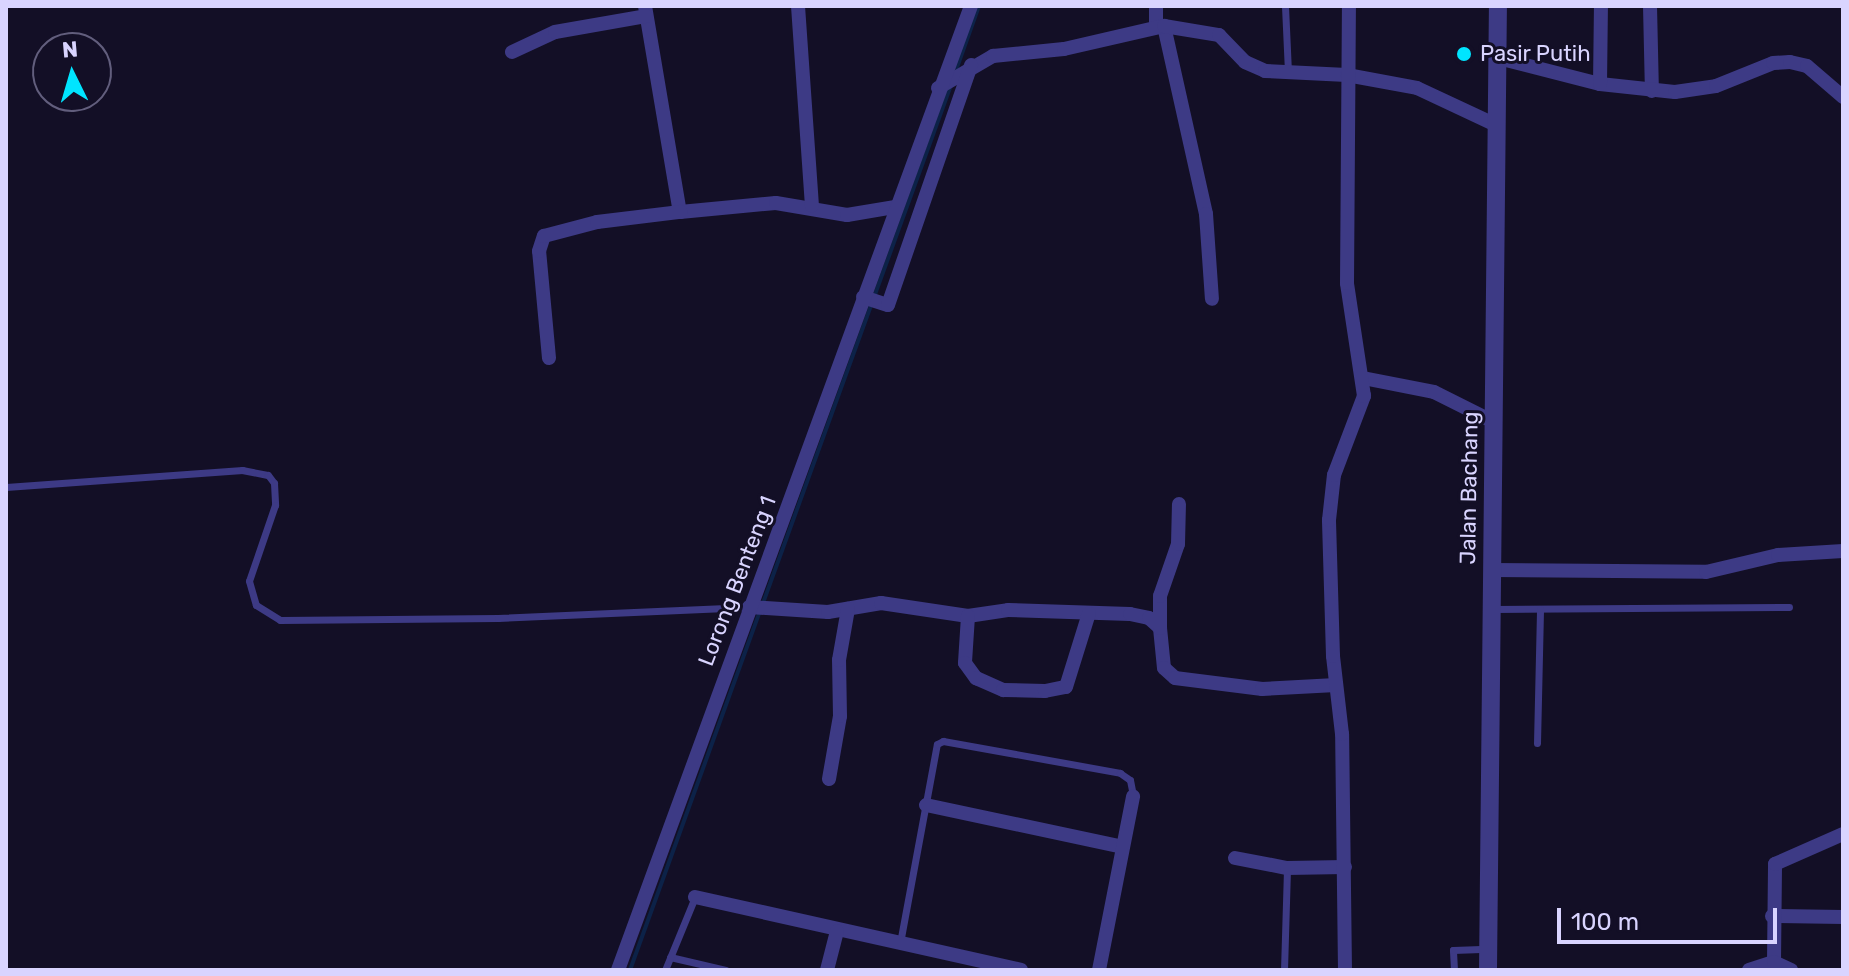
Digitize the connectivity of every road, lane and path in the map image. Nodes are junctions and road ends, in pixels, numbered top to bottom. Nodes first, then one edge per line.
1 (798, 6) edge
2 (971, 6) edge
3 (1156, 6) edge
4 (1285, 6) edge
5 (1349, 6) edge
6 (1498, 6) edge
7 (1601, 6) edge
8 (1650, 6) edge
9 (646, 11) edge
10 (1160, 26) junction
11 (512, 52) dead end
12 (1498, 58) junction
13 (969, 66) junction
14 (1288, 74) junction
15 (1347, 75) junction
16 (1600, 84) junction
17 (943, 85) junction
18 (1652, 91) junction
19 (1843, 97) edge
20 (1496, 125) junction
21 (812, 206) junction
22 (895, 207) junction
23 (680, 212) junction
24 (870, 299) junction
25 (1212, 299) dead end
26 (549, 358) dead end
27 (1363, 378) junction
28 (1494, 422) junction
29 (6, 487) edge
30 (1179, 504) dead end
31 (1843, 551) edge
32 (1492, 570) junction
33 (753, 607) junction
34 (1789, 607) dead end
35 (848, 609) junction
36 (1492, 609) junction
37 (1540, 609) junction
38 (1089, 613) junction
39 (968, 616) junction
40 (1160, 628) junction
41 (1336, 685) junction
42 (1537, 743) dead end
43 (829, 779) dead end
44 (1133, 796) joint
45 (926, 805) junction
46 (1843, 834) edge
47 (1123, 847) junction
48 (1235, 858) dead end
49 (1345, 867) junction
50 (1287, 868) junction
51 (695, 897) joint
52 (1772, 916) junction
53 (1843, 917) edge
54 (837, 931) junction
55 (900, 945) junction
56 (1488, 949) junction
57 (670, 957) junction
58 (1774, 962) junction
59 (618, 970) edge
60 (665, 970) edge
61 (726, 970) edge
62 (827, 970) edge
63 (1021, 970) edge
64 (1099, 970) edge
65 (1284, 970) edge
66 (1345, 970) edge
67 (1454, 970) edge
68 (1488, 970) edge
69 (1749, 970) edge
70 (1791, 970) edge

1 - 21 street
2 - 17 street, Lorong Benteng 1
3 - 10 street
4 - 14 lane
5 - 15 street
6 - 12 street, Jalan Bachang
7 - 16 street
8 - 18 street
9 - 11 street
9 - 23 street
10 - 13 street
10 - 14 street
10 - 25 street
12 - 16 street
12 - 20 street, Jalan Bachang
13 - 17 street
13 - 24 street
14 - 15 street
15 - 20 street
15 - 27 street
16 - 18 street
17 - 22 street, Lorong Benteng 1
18 - 19 street
20 - 28 street, Jalan Bachang
21 - 22 street
21 - 23 street
22 - 24 street, Lorong Benteng 1
23 - 26 street
24 - 33 street, Lorong Benteng 1
27 - 28 street
27 - 41 street
28 - 32 street, Jalan Bachang
29 - 33 lane
30 - 40 street
31 - 32 street
32 - 36 street, Jalan Bachang
33 - 35 street
33 - 59 street, Lorong Benteng 1
34 - 37 lane
35 - 39 street
35 - 43 street
36 - 37 lane
36 - 56 street, Jalan Bachang
37 - 42 lane
38 - 39 street
38 - 39 street
38 - 40 street
40 - 41 street
41 - 49 street
44 - 45 lane
44 - 47 street
45 - 47 street
45 - 55 lane
46 - 52 street
47 - 64 street
48 - 50 street
49 - 50 street
49 - 66 street
50 - 65 lane
51 - 54 street
51 - 57 lane
52 - 53 street
52 - 58 street
54 - 55 street
54 - 62 street
55 - 63 street
56 - 67 lane
56 - 68 street, Jalan Bachang
57 - 60 lane
57 - 61 lane
58 - 69 street
58 - 70 street

